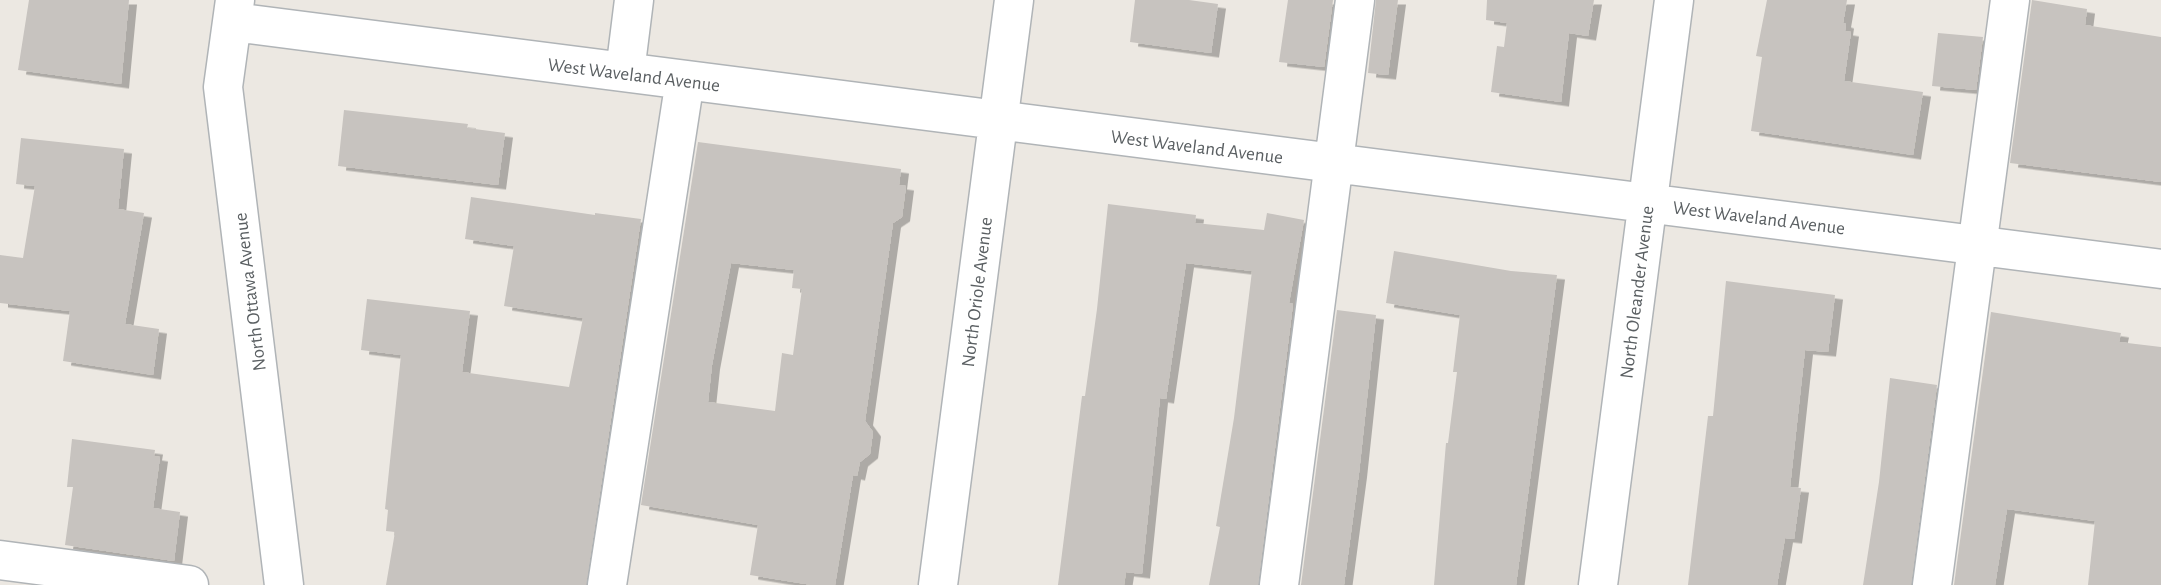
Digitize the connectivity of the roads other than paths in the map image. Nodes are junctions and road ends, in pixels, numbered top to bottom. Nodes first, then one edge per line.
1 (634, 0) edge
2 (1014, 0) edge
3 (1355, 0) edge
4 (1674, 0) edge
5 (2010, 0) edge
6 (234, 11) edge
7 (625, 72) junction
8 (685, 80) junction
9 (998, 121) junction
10 (1334, 163) junction
11 (1648, 203) junction
12 (1978, 245) junction
13 (2161, 269) edge
14 (0, 560) edge
15 (189, 585) edge
16 (284, 585) edge
17 (607, 585) edge
18 (938, 585) edge
19 (1279, 585) edge
20 (1598, 585) edge
21 (1933, 585) edge

1 - 7 street
2 - 9 street, North Oriole Avenue
3 - 10 street
4 - 11 street, North Oleander Avenue
5 - 12 street
6 - 7 street, West Waveland Avenue
6 - 16 street, North Ottawa Avenue
7 - 8 street, West Waveland Avenue
8 - 9 street, West Waveland Avenue
8 - 17 street
9 - 10 street, West Waveland Avenue
9 - 18 street, North Oriole Avenue
10 - 11 street, West Waveland Avenue
10 - 19 street
11 - 12 street, West Waveland Avenue
11 - 20 street, North Oleander Avenue
12 - 13 street, West Waveland Avenue
12 - 21 street
14 - 15 street

